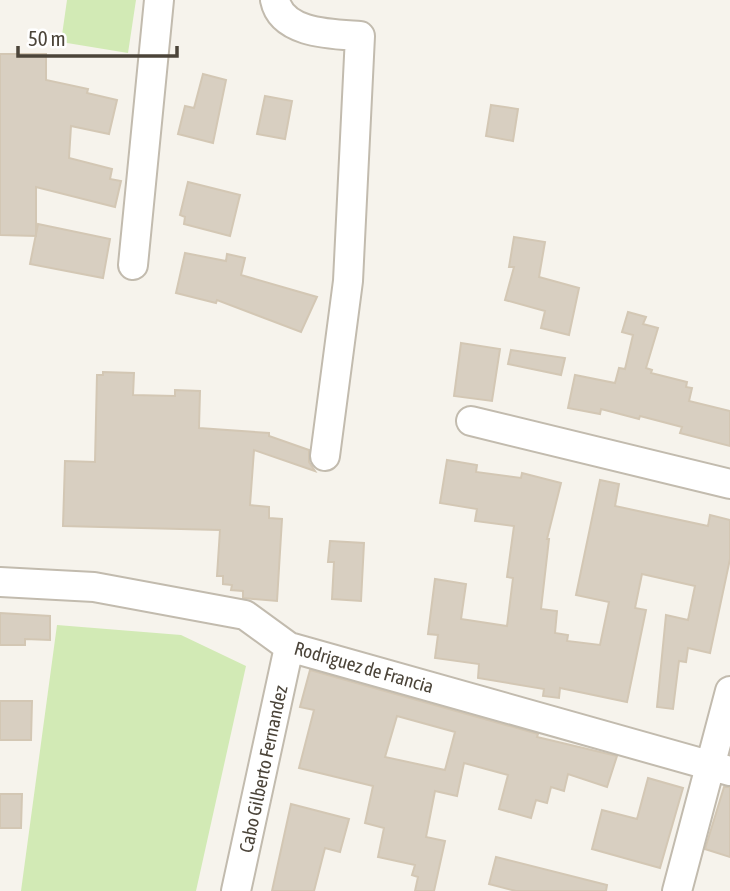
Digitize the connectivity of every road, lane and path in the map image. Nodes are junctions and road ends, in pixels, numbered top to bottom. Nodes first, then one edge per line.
1 (159, 0) edge
2 (275, 0) edge
3 (133, 265) dead end
4 (471, 421) dead end
5 (325, 456) dead end
6 (730, 484) edge
7 (0, 582) edge
8 (289, 647) junction
9 (730, 691) edge
10 (721, 768) edge
11 (236, 891) edge
12 (677, 891) edge

1 - 3 street
2 - 5 street
4 - 6 street
7 - 8 street, Rodriguez de Francia
8 - 10 street, Rodriguez de Francia
8 - 11 street, Cabo Gilberto Fernandez
9 - 10 street
10 - 12 street

